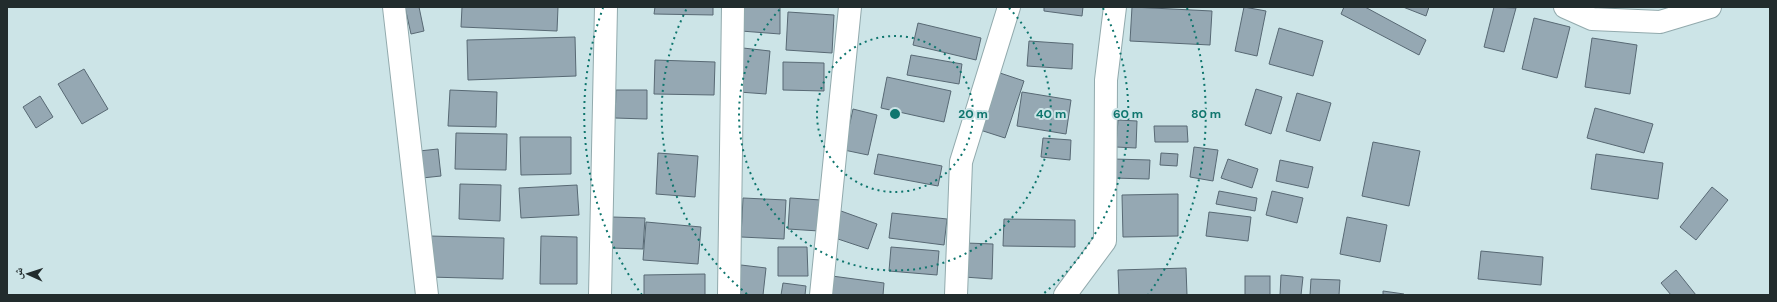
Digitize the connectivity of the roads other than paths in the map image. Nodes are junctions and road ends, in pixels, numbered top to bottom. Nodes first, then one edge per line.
1 (394, 7) edge
2 (606, 7) edge
3 (733, 7) edge
4 (850, 7) edge
5 (1009, 7) edge
6 (1115, 7) edge
7 (1565, 7) edge
8 (1710, 7) edge
9 (428, 295) edge
10 (600, 295) edge
11 (729, 295) edge
12 (821, 295) edge
13 (956, 295) edge
14 (1065, 295) edge

1 - 9 street
2 - 10 street
3 - 11 street
4 - 12 street
5 - 13 street
6 - 14 street
7 - 8 street

